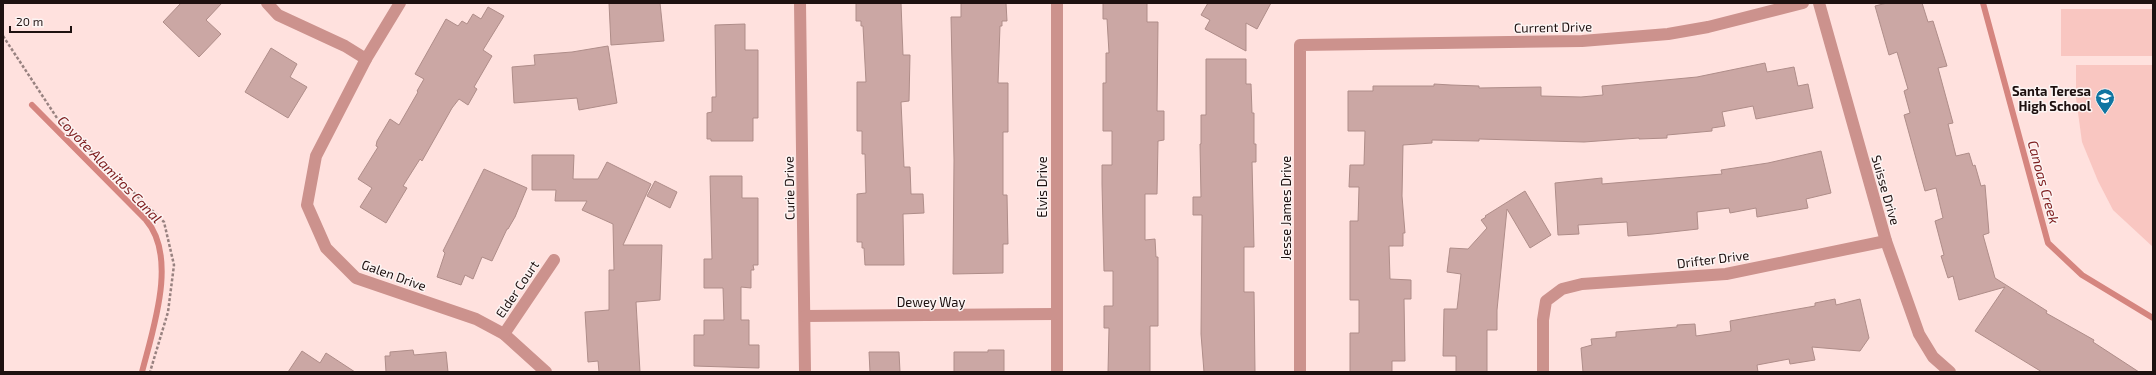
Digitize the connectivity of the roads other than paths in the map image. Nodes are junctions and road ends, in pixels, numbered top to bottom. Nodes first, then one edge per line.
1 (267, 3) edge
2 (400, 3) edge
3 (800, 3) edge
4 (1057, 3) edge
5 (1803, 3) edge
6 (1819, 3) edge
7 (1300, 45) joint
8 (366, 59) junction
9 (1886, 241) junction
10 (554, 260) dead end
11 (1056, 314) junction
12 (805, 316) junction
13 (504, 334) junction
14 (546, 372) edge
15 (805, 372) edge
16 (1057, 372) edge
17 (1300, 372) edge
18 (1542, 372) edge
19 (1950, 372) edge

1 - 8 street
2 - 8 street, Galen Drive
3 - 12 street, Curie Drive
4 - 11 street, Elvis Drive
5 - 7 street, Current Drive
6 - 9 street, Suisse Drive
7 - 17 street, Jesse James Drive
8 - 13 street, Galen Drive
9 - 18 street, Drifter Drive
9 - 19 street, Suisse Drive
10 - 13 street, Elder Court
11 - 12 street, Dewey Way
11 - 16 street, Elvis Drive
12 - 15 street, Curie Drive
13 - 14 street, Galen Drive

